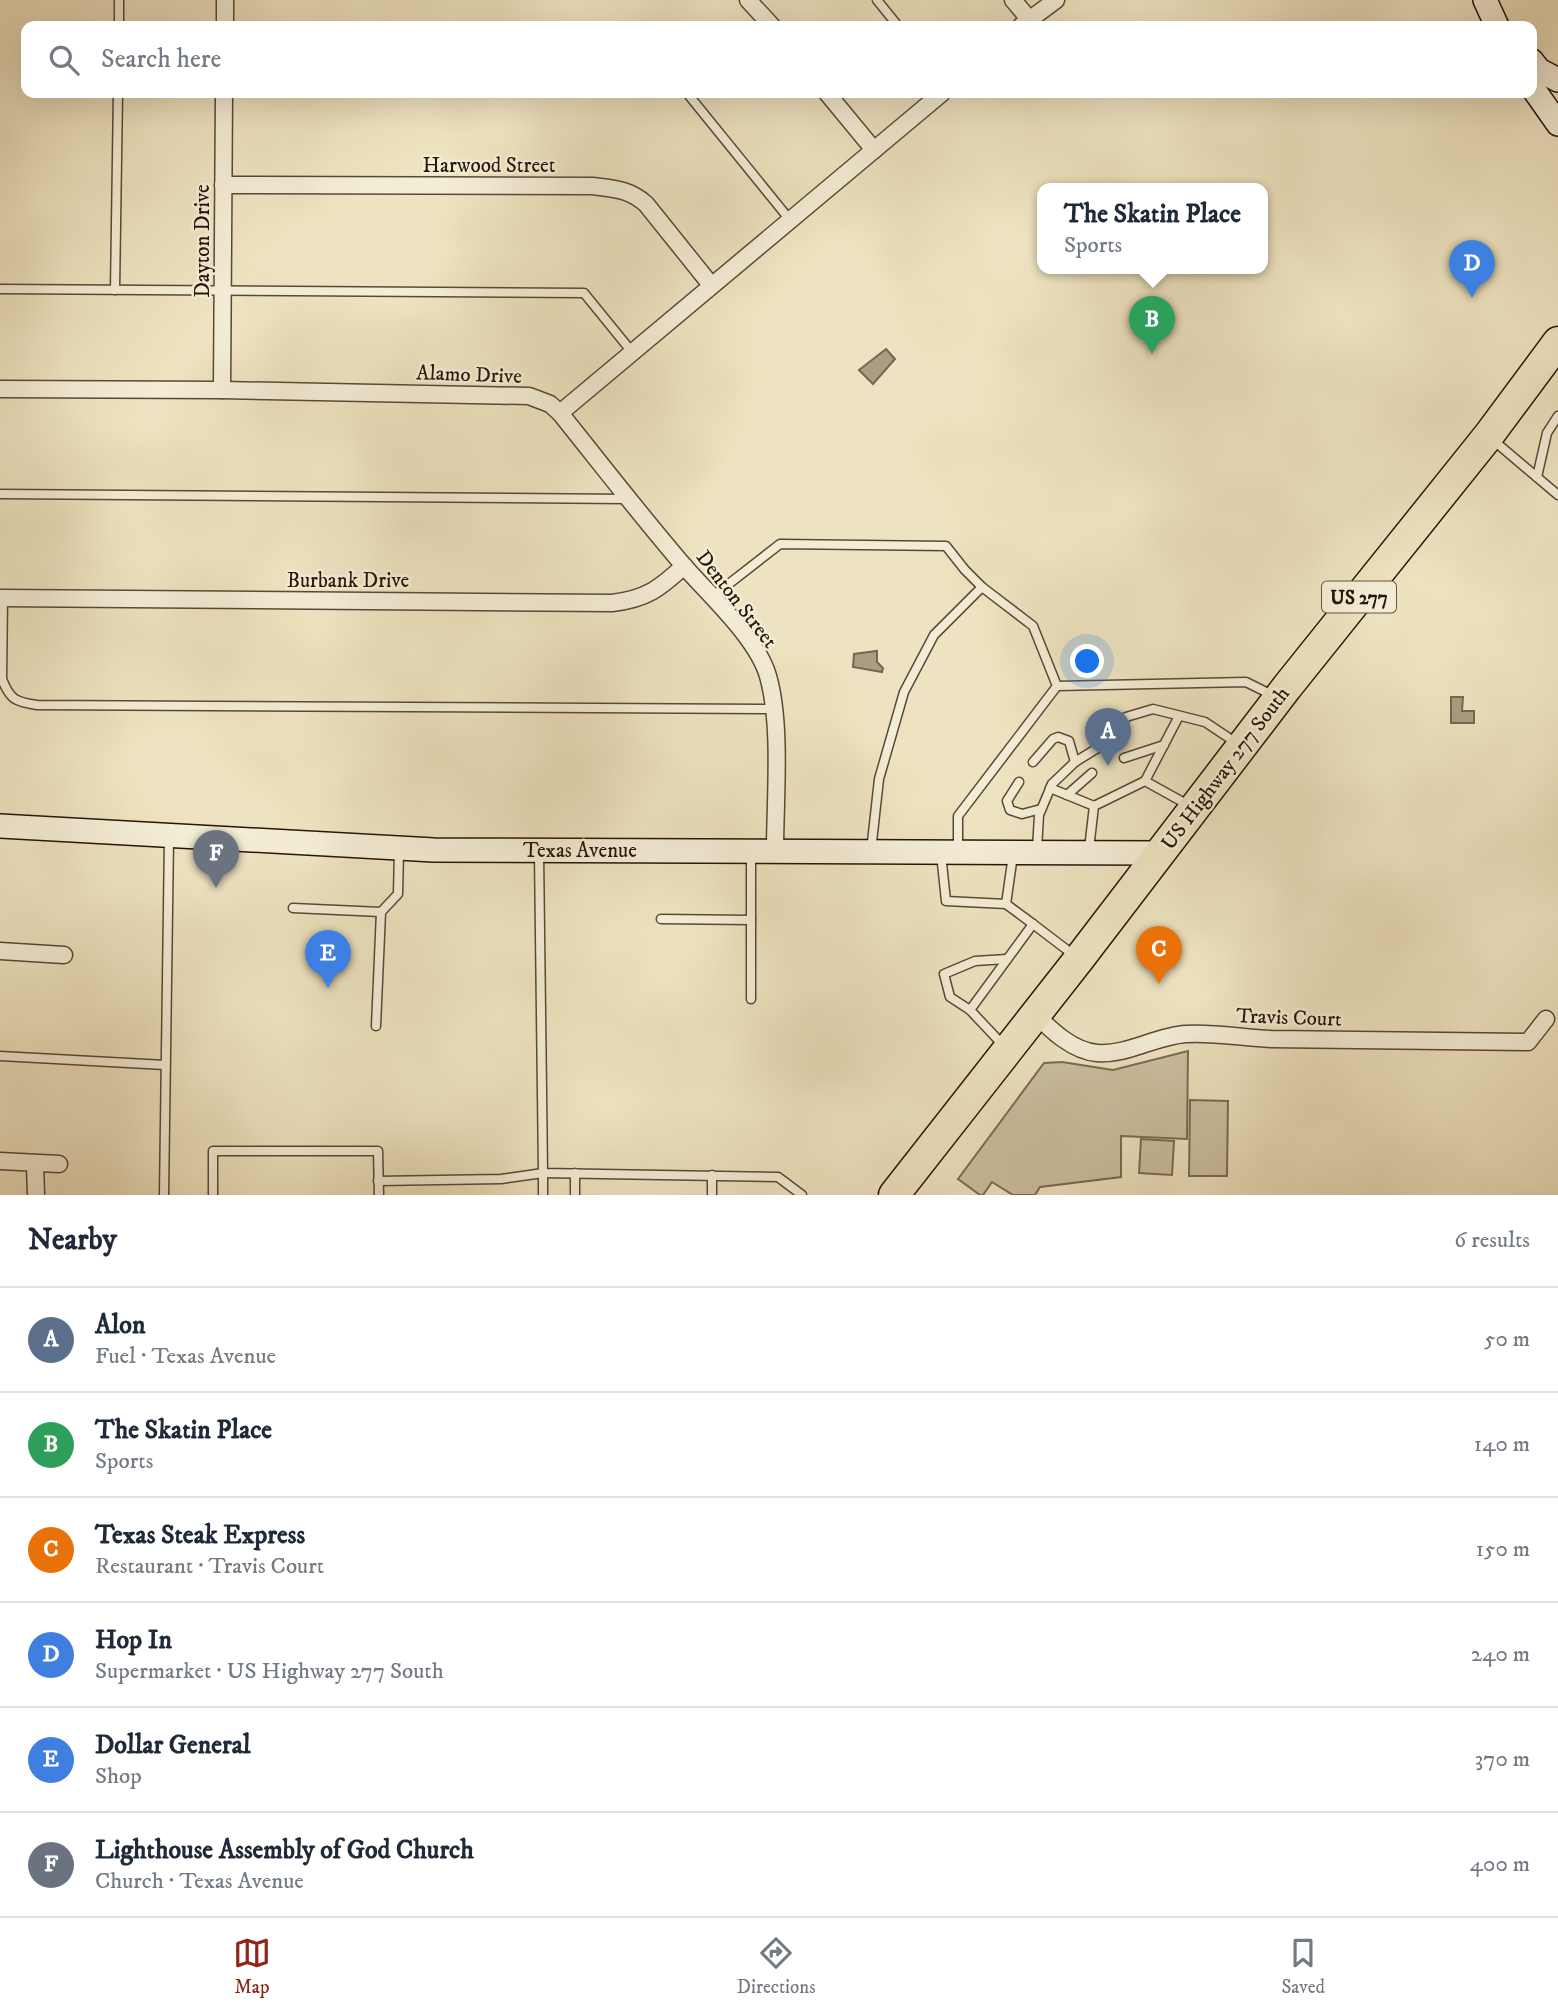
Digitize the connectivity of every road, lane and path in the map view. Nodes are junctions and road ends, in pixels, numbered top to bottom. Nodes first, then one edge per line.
1 (119, 0) edge
2 (225, 0) edge
3 (748, 0) edge
4 (877, 0) edge
5 (1013, 0) edge
6 (1056, 0) edge
7 (119, 21) edge
8 (225, 21) edge
9 (767, 21) edge
10 (894, 21) edge
11 (1024, 21) edge
12 (1028, 21) edge
13 (1537, 67) edge
14 (1558, 80) edge
15 (1537, 94) edge
16 (118, 98) edge
17 (224, 98) edge
18 (691, 98) edge
19 (831, 98) edge
20 (936, 98) edge
21 (1558, 124) edge
22 (874, 150) junction
23 (223, 185) junction
24 (790, 220) junction
25 (710, 285) junction
26 (0, 289) edge
27 (115, 290) junction
28 (222, 291) junction
29 (1556, 348) edge
30 (632, 352) junction
31 (0, 389) edge
32 (222, 390) junction
33 (560, 412) junction
34 (1558, 416) edge
35 (1489, 435) junction
36 (1537, 477) junction
37 (0, 494) edge
38 (1558, 495) edge
39 (630, 499) junction
40 (684, 566) junction
41 (982, 587) junction
42 (712, 597) junction
43 (1, 598) edge
44 (1057, 686) junction
45 (1279, 698) junction
46 (774, 709) junction
47 (1179, 716) junction
48 (1164, 745) junction
49 (1242, 746) junction
50 (1124, 758) dead end
51 (1033, 762) dead end
52 (1075, 762) junction
53 (1092, 774) dead end
54 (1145, 781) junction
55 (1019, 782) dead end
56 (1050, 788) junction
57 (1067, 795) junction
58 (1094, 806) junction
59 (1041, 809) junction
60 (1194, 809) junction
61 (0, 826) edge
62 (169, 835) junction
63 (399, 847) junction
64 (539, 850) junction
65 (751, 851) junction
66 (775, 851) junction
67 (872, 851) junction
68 (949, 851) junction
69 (1014, 852) junction
70 (1037, 852) junction
71 (1089, 852) junction
72 (1161, 853) junction
73 (1006, 904) junction
74 (293, 908) dead end
75 (381, 912) junction
76 (661, 919) dead end
77 (751, 920) junction
78 (1033, 924) junction
79 (0, 951) edge
80 (64, 954) dead end
81 (1007, 959) junction
82 (1079, 959) junction
83 (751, 999) dead end
84 (970, 1010) junction
85 (1035, 1014) junction
86 (1546, 1019) dead end
87 (376, 1026) dead end
88 (1008, 1049) junction
89 (0, 1056) edge
90 (165, 1065) junction
91 (0, 1161) edge
92 (35, 1163) junction
93 (59, 1164) dead end
94 (543, 1173) junction
95 (575, 1173) junction
96 (712, 1175) junction
97 (378, 1181) junction
98 (36, 1195) edge
99 (164, 1195) edge
100 (213, 1195) edge
101 (379, 1195) edge
102 (543, 1195) edge
103 (575, 1195) edge
104 (712, 1195) edge
105 (802, 1195) edge
106 (894, 1195) edge

1 - 7 lane
2 - 8 street
3 - 9 street
4 - 10 lane
5 - 11 street
6 - 12 street
13 - 14 street
15 - 21 street
16 - 27 lane
17 - 23 street, Dayton Drive
18 - 24 lane
19 - 22 street
20 - 22 street
22 - 24 street
23 - 25 street, Harwood Street
23 - 28 street, Dayton Drive
24 - 25 street
25 - 30 street
26 - 27 lane
27 - 28 lane
28 - 30 lane
28 - 32 street, Dayton Drive
29 - 35 highway, US Highway 277 South / US 277
30 - 33 street
31 - 32 street, Alamo Drive
32 - 33 street, Alamo Drive
33 - 39 street, Denton Street
34 - 36 lane
35 - 36 lane
35 - 45 highway, US Highway 277 South / US 277
36 - 38 lane
37 - 39 lane
39 - 40 street, Denton Street
40 - 42 street, Denton Street
40 - 43 street, Burbank Drive
41 - 42 lane
41 - 44 lane
41 - 67 lane
42 - 46 street, Denton Street
43 - 46 lane
44 - 45 lane
44 - 68 lane
45 - 49 highway, US Highway 277 South / US 277
46 - 66 street, Denton Street
47 - 48 lane
47 - 49 lane
47 - 52 lane
48 - 50 lane
48 - 54 lane
49 - 60 highway, US Highway 277 South / US 277
51 - 52 lane
52 - 56 lane
53 - 57 lane
54 - 58 lane
54 - 60 lane
55 - 59 lane
56 - 57 lane
56 - 59 lane
57 - 58 lane
58 - 71 lane
59 - 70 lane
60 - 72 highway, US Highway 277 South / US 277
61 - 62 street, Texas Avenue
62 - 63 street, Texas Avenue
62 - 90 lane
63 - 64 street, Texas Avenue
63 - 75 lane
64 - 65 street, Texas Avenue
64 - 94 lane
65 - 66 street, Texas Avenue
65 - 77 lane
66 - 67 street, Texas Avenue
67 - 68 street, Texas Avenue
68 - 69 street, Texas Avenue
68 - 73 lane
69 - 70 street, Texas Avenue
69 - 73 lane
70 - 71 street, Texas Avenue
71 - 72 street, Texas Avenue
72 - 82 highway, US Highway 277 South / US 277
73 - 78 lane
74 - 75 lane
75 - 87 lane
76 - 77 lane
77 - 83 lane
78 - 81 lane
78 - 82 lane
79 - 80 street
81 - 84 lane
81 - 84 lane
82 - 85 highway, US Highway 277 South / US 277
84 - 88 lane
85 - 86 street, Travis Court
85 - 88 highway, US Highway 277 South / US 277
88 - 106 highway, US Highway 277 South / US 277
89 - 90 lane
90 - 99 lane
91 - 92 street
92 - 93 street
92 - 98 street
94 - 95 lane
94 - 97 lane
94 - 102 lane
95 - 96 lane
95 - 103 lane
96 - 104 lane
96 - 105 lane
97 - 100 lane
97 - 101 lane

